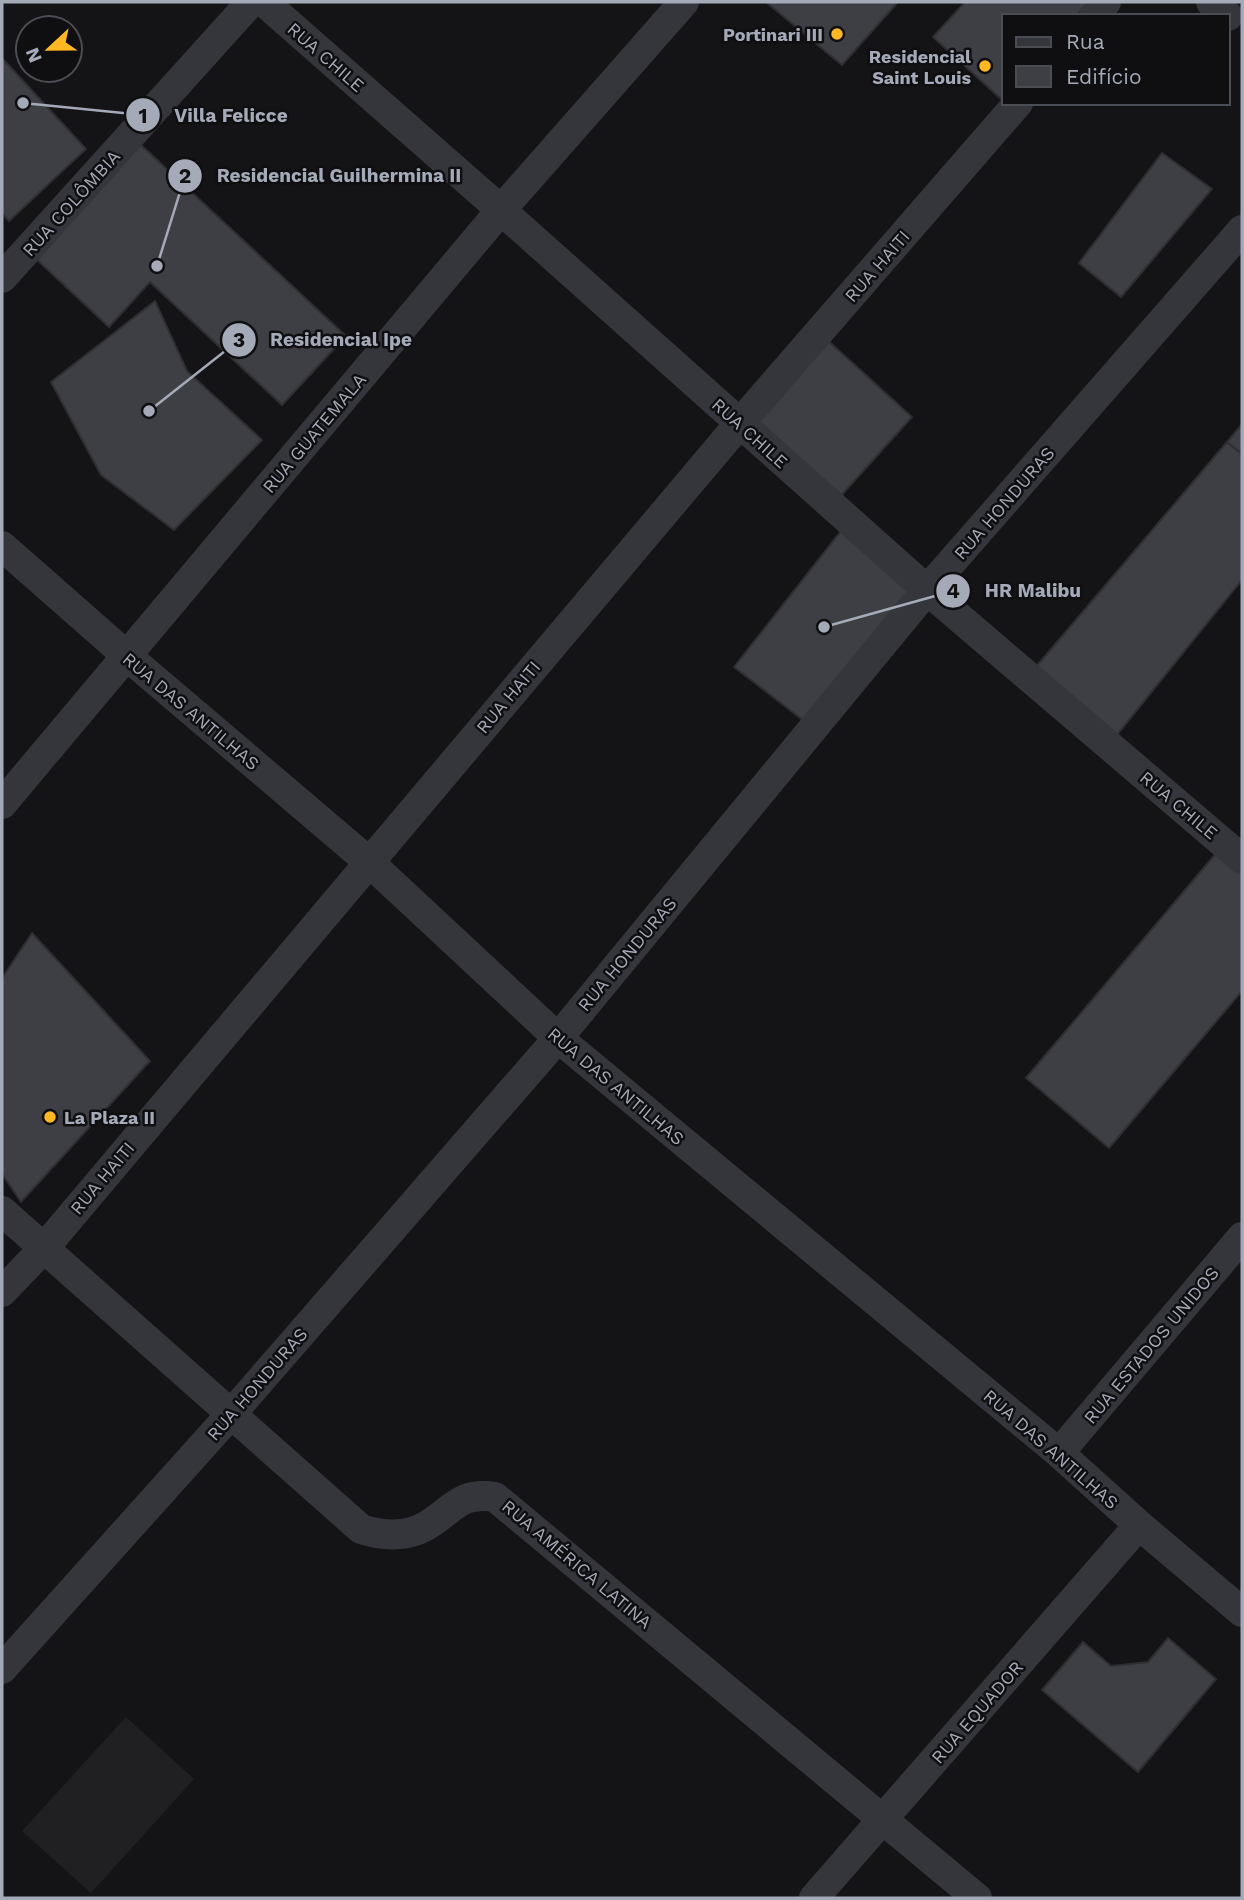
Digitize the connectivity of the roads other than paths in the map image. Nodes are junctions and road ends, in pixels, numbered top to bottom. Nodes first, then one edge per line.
1 (251, 2) edge
2 (264, 2) edge
3 (684, 2) edge
4 (1211, 2) edge
5 (1226, 14) edge
6 (1016, 105) edge
7 (501, 210) junction
8 (1242, 230) edge
9 (2, 278) edge
10 (740, 423) junction
11 (2, 546) edge
12 (927, 590) junction
13 (127, 656) junction
14 (2, 804) edge
15 (1242, 859) edge
16 (369, 862) junction
17 (558, 1038) junction
18 (2, 1211) edge
19 (1242, 1237) edge
20 (45, 1247) junction
21 (2, 1293) edge
22 (232, 1413) junction
23 (1059, 1452) junction
24 (1139, 1525) junction
25 (1242, 1612) edge
26 (2, 1670) edge
27 (883, 1820) junction
28 (814, 1898) edge
29 (976, 1898) edge

1 - 9 street, RUA COLÔMBIA
2 - 7 street, RUA CHILE
3 - 7 street, RUA GUATEMALA
4 - 5 street
6 - 10 street, RUA HAITI
7 - 10 street, RUA CHILE
7 - 13 street, RUA GUATEMALA
8 - 12 street, RUA HONDURAS
10 - 12 street, RUA CHILE
10 - 16 street, RUA HAITI
11 - 13 street, RUA DAS ANTILHAS
12 - 15 street, RUA CHILE
12 - 17 street, RUA HONDURAS
13 - 14 street, RUA GUATEMALA
13 - 16 street, RUA DAS ANTILHAS
16 - 17 street, RUA DAS ANTILHAS
16 - 20 street, RUA HAITI
17 - 22 street, RUA HONDURAS
17 - 23 street, RUA DAS ANTILHAS
18 - 20 street, RUA AMÉRICA LATINA
19 - 23 street, RUA ESTADOS UNIDOS
20 - 21 street, RUA HAITI
20 - 22 street, RUA AMÉRICA LATINA
22 - 26 street, RUA HONDURAS
22 - 27 street, RUA AMÉRICA LATINA
23 - 24 street, RUA DAS ANTILHAS
24 - 25 street, RUA DAS ANTILHAS
24 - 27 street, RUA EQUADOR
27 - 28 street, RUA EQUADOR
27 - 29 street, RUA AMÉRICA LATINA

